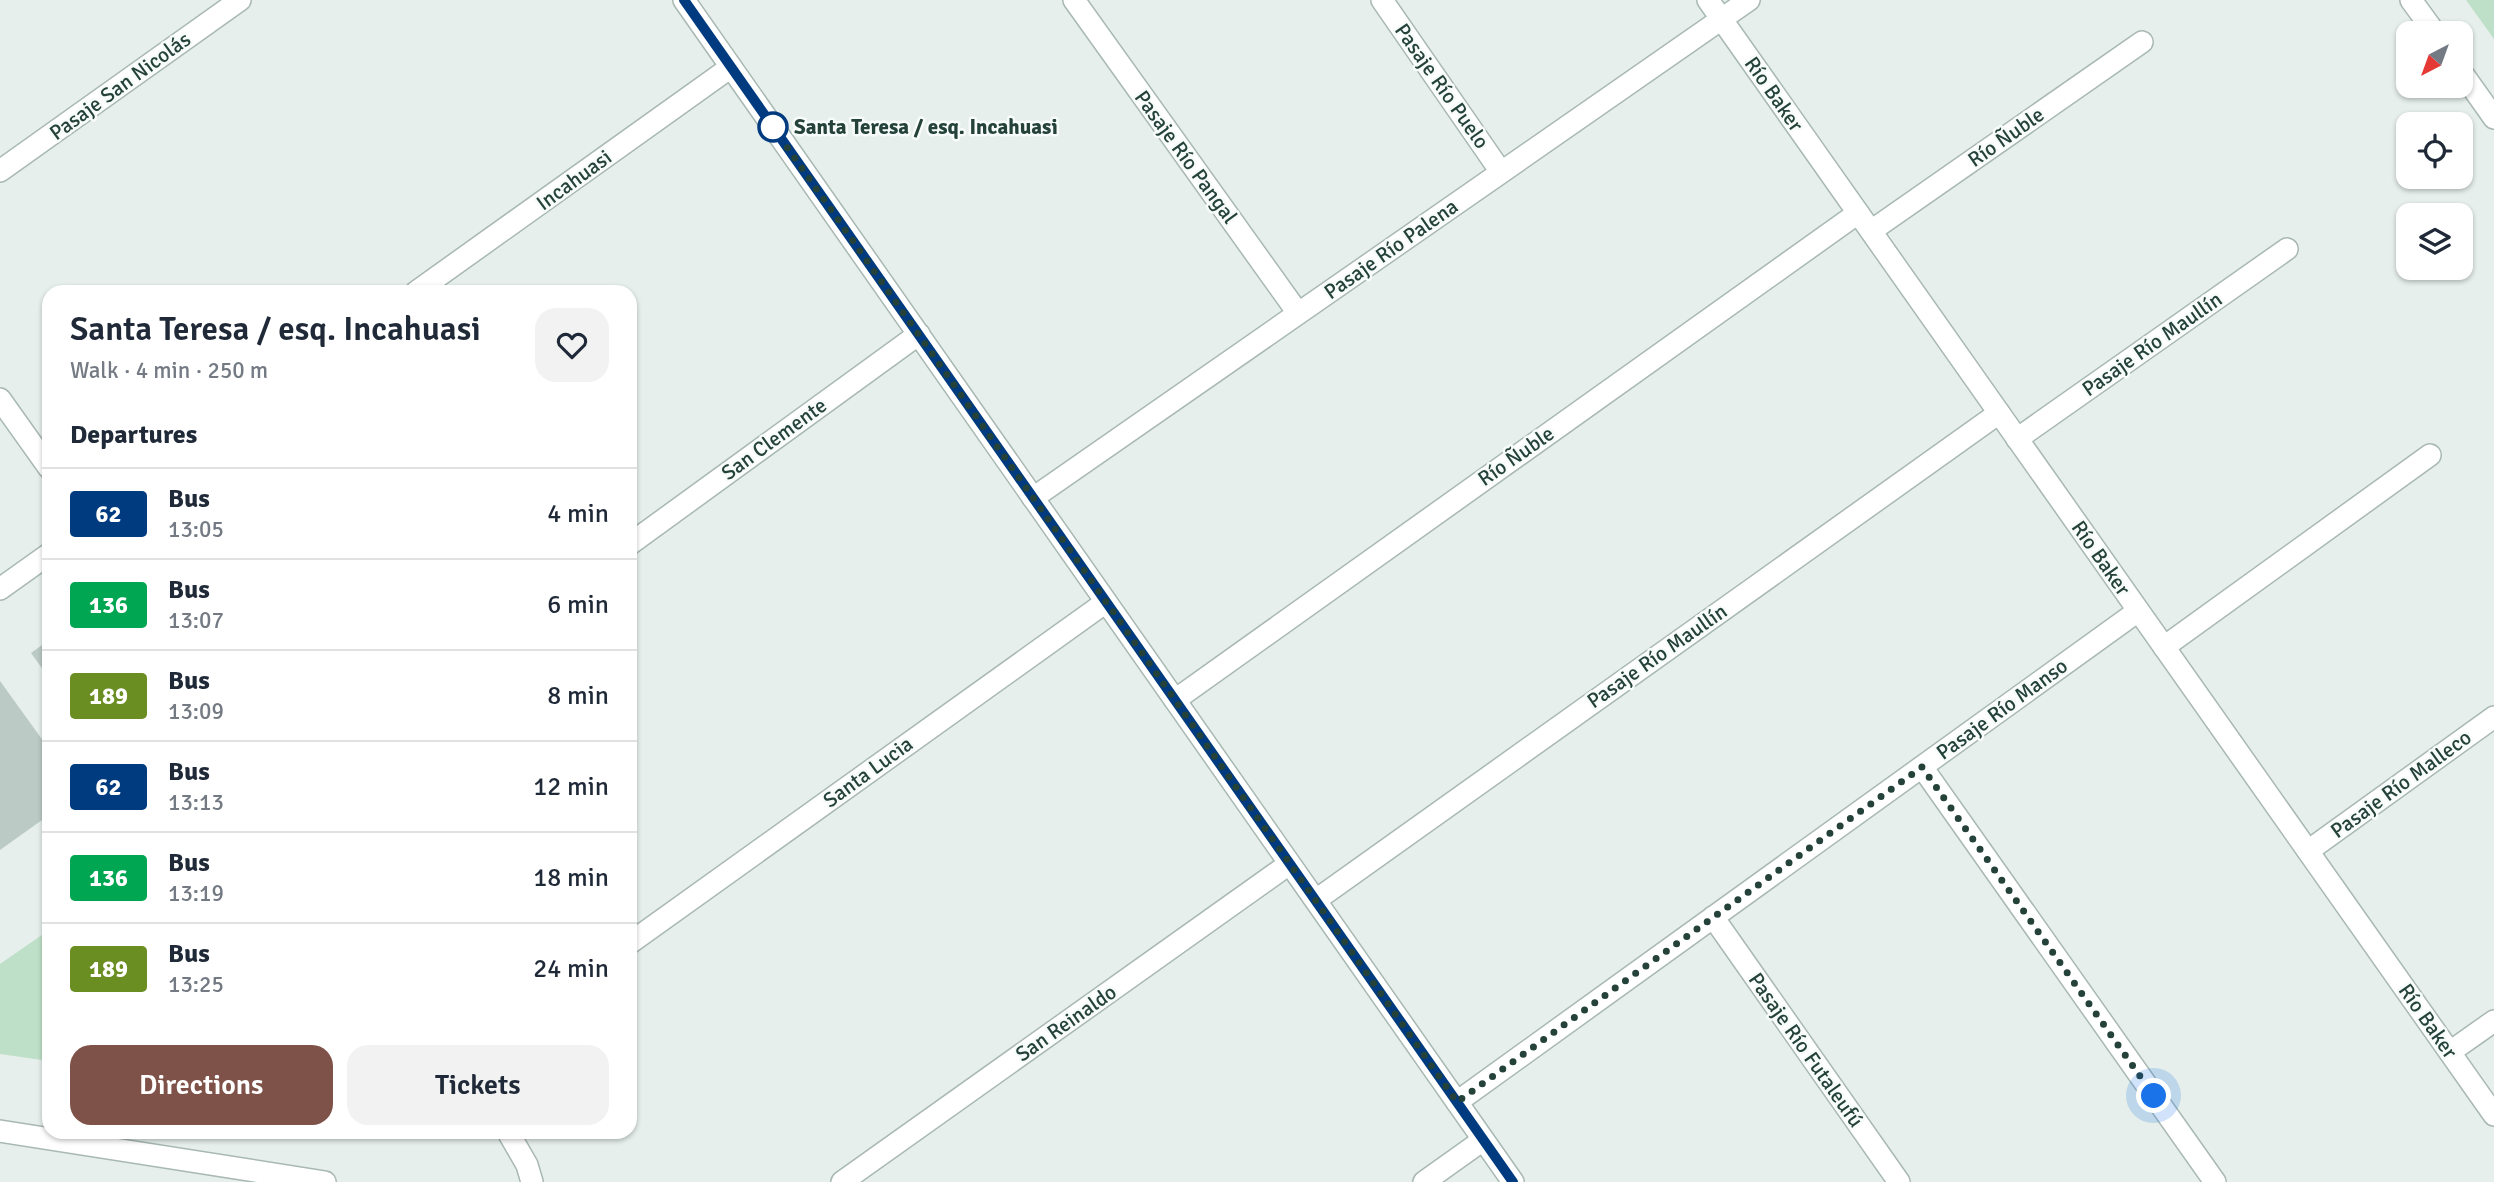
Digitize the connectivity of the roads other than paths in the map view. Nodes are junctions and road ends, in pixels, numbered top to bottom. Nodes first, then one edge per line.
1 (240, 0) edge
2 (684, 0) edge
3 (1074, 0) edge
4 (1382, 0) edge
5 (1708, 0) edge
6 (1749, 0) edge
7 (2412, 0) edge
8 (1721, 19) junction
9 (2427, 21) edge
10 (2142, 42) dead end
11 (731, 67) junction
12 (2473, 88) edge
13 (2494, 118) edge
14 (0, 171) edge
15 (1501, 172) junction
16 (1858, 213) junction
17 (1871, 231) junction
18 (2287, 249) dead end
19 (426, 285) edge
20 (1298, 313) junction
21 (919, 334) junction
22 (0, 399) edge
23 (1999, 413) junction
24 (2017, 439) junction
25 (2430, 455) dead end
26 (42, 458) edge
27 (1033, 498) junction
28 (637, 539) edge
29 (42, 559) edge
30 (0, 589) edge
31 (1105, 602) junction
32 (2138, 611) junction
33 (2164, 647) junction
34 (1175, 699) junction
35 (2494, 717) edge
36 (1922, 767) junction
37 (2308, 851) junction
38 (1289, 863) junction
39 (1315, 900) junction
40 (1713, 917) junction
41 (637, 938) edge
42 (2494, 1021) edge
43 (2450, 1052) junction
44 (1457, 1102) junction
45 (2494, 1115) edge
46 (0, 1131) edge
47 (42, 1138) edge
48 (51, 1139) edge
49 (512, 1139) edge
50 (1483, 1140) junction
51 (325, 1182) edge
52 (532, 1182) edge
53 (842, 1182) edge
54 (1424, 1182) edge
55 (1513, 1182) edge
56 (1899, 1182) edge
57 (2215, 1182) edge

1 - 14 street, Pasaje San Nicolás
2 - 11 street
3 - 20 street, Pasaje Río Pangal
4 - 15 street, Pasaje Río Puelo
5 - 8 street, Río Baker
6 - 8 street, Pasaje Río Palena
7 - 9 street
8 - 15 street, Pasaje Río Palena
8 - 16 street, Río Baker
10 - 17 street, Río Ñuble
11 - 19 street, Incahuasi
11 - 21 street
12 - 13 street
15 - 20 street, Pasaje Río Palena
16 - 17 street, Río Baker
16 - 34 street, Río Ñuble
17 - 23 street, Río Baker
18 - 24 street, Pasaje Río Maullín
20 - 27 street, Pasaje Río Palena
21 - 27 street
21 - 28 street, San Clemente
22 - 26 street
23 - 24 street, Río Baker
23 - 39 street, Pasaje Río Maullín
24 - 32 street, Río Baker
25 - 33 street
27 - 31 street
29 - 30 street
31 - 34 street
31 - 41 street, Santa Lucia
32 - 33 street, Río Baker
32 - 36 street, Pasaje Río Manso
33 - 37 street, Río Baker
34 - 38 street
35 - 37 street, Pasaje Río Malleco
36 - 40 street, Pasaje Río Manso
36 - 57 street
37 - 43 street, Río Baker
38 - 39 street
38 - 53 street, San Reinaldo
39 - 44 street
40 - 44 street, Pasaje Río Manso
40 - 56 street, Pasaje Río Futaleufú
42 - 43 street
43 - 45 street, Río Baker
44 - 50 street
46 - 47 street
48 - 51 street
49 - 52 street
50 - 54 street
50 - 55 street

